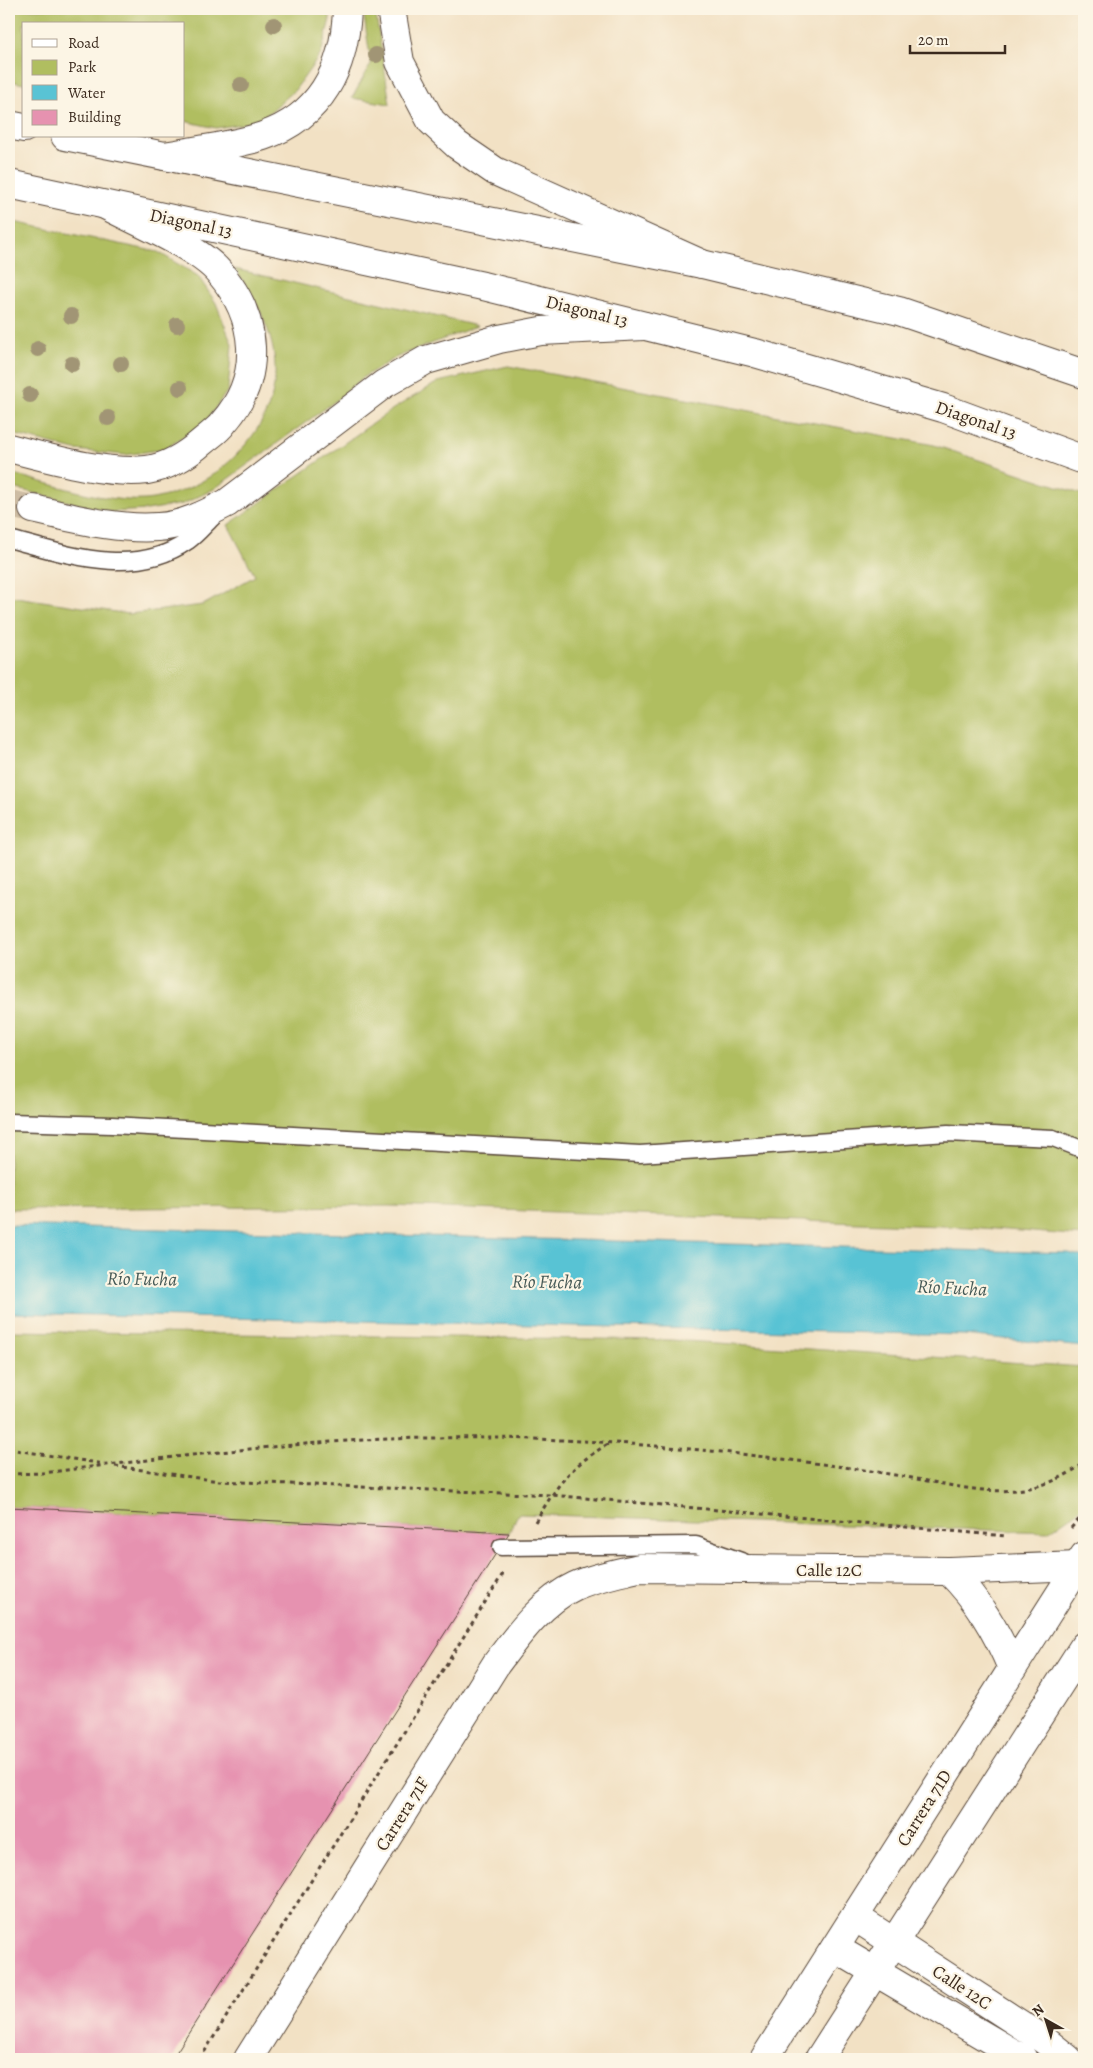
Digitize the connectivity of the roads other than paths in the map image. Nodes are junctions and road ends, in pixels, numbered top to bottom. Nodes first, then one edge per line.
1 (347, 9) edge
2 (392, 9) edge
3 (9, 125) edge
4 (22, 128) edge
5 (74, 138) edge
6 (165, 156) junction
7 (9, 184) edge
8 (92, 202) junction
9 (702, 264) junction
10 (644, 326) junction
11 (1084, 374) edge
12 (9, 448) edge
13 (1084, 460) edge
14 (227, 503) junction
15 (33, 509) tunnel mouth
16 (9, 539) edge
17 (9, 1122) edge
18 (1084, 1150) edge
19 (501, 1547) dead end
20 (1082, 1564) edge
21 (767, 1570) junction
22 (949, 1571) junction
23 (575, 1586) joint
24 (1084, 1646) edge
25 (1012, 1668) junction
26 (855, 1917) junction
27 (894, 1942) junction
28 (835, 1948) junction
29 (875, 1971) junction
30 (248, 2059) edge
31 (764, 2059) edge
32 (819, 2059) edge
33 (1022, 2059) edge
34 (1068, 2059) edge

1 - 6 main road
2 - 9 main road
3 - 4 main road
5 - 6 main road
6 - 9 main road
7 - 8 main road, Diagonal 13
8 - 10 main road, Diagonal 13
8 - 12 main road
9 - 11 main road
10 - 13 main road, Diagonal 13
10 - 14 main road
14 - 15 main road
14 - 16 lane
17 - 18 lane
19 - 21 lane
20 - 22 main road, Calle 12C
20 - 25 main road, Carrera 71D
21 - 22 main road, Calle 12C
21 - 23 main road, Calle 12C
22 - 25 main road
23 - 30 main road, Carrera 71F
24 - 27 main road
25 - 26 main road, Carrera 71D
26 - 27 main road, Calle 12C
26 - 28 main road, Carrera 71D
27 - 29 main road
27 - 34 main road, Calle 12C
28 - 29 main road, Calle 12C
28 - 31 main road, Carrera 71D
29 - 32 main road
29 - 33 main road, Calle 12C

